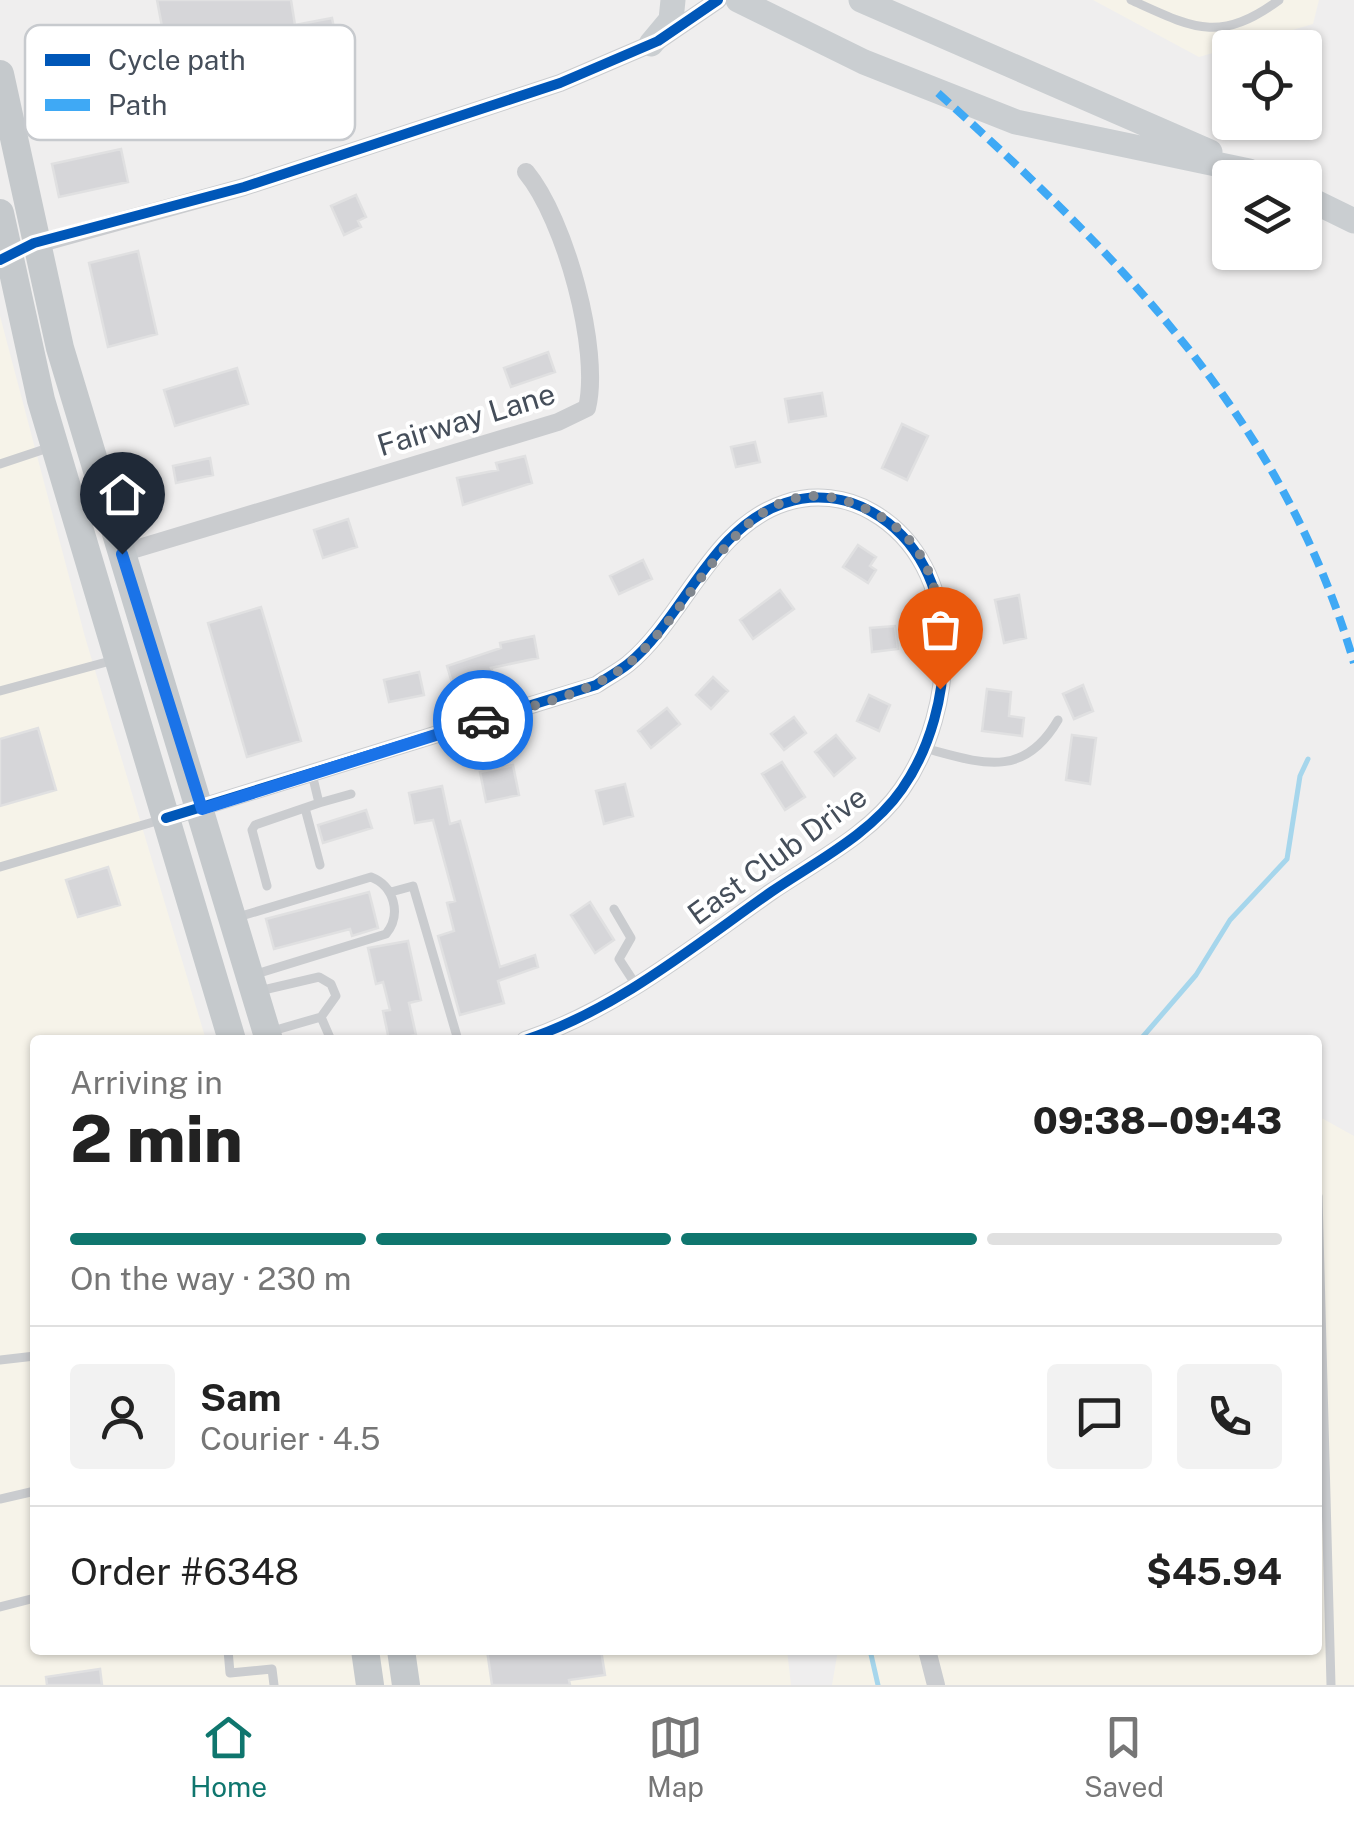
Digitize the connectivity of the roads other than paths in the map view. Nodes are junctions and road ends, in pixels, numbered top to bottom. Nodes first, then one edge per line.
1 (673, 0) edge
2 (718, 0) edge
3 (738, 0) edge
4 (861, 0) edge
5 (1132, 0) edge
6 (1279, 0) edge
7 (651, 44) junction
8 (0, 74) edge
9 (1225, 160) edge
10 (1212, 164) edge
11 (526, 172) dead end
12 (1322, 205) edge
13 (0, 213) edge
14 (1354, 221) edge
15 (34, 244) junction
16 (4, 259) edge
17 (54, 447) junction
18 (0, 464) edge
19 (122, 554) junction
20 (116, 659) junction
21 (0, 691) edge
22 (1058, 720) dead end
23 (924, 748) junction
24 (312, 774) junction
25 (351, 794) dead end
26 (319, 803) junction
27 (306, 808) junction
28 (202, 809) junction
29 (166, 818) junction
30 (320, 865) dead end
31 (0, 867) edge
32 (267, 886) dead end
33 (390, 892) junction
34 (614, 909) dead end
35 (234, 918) junction
36 (252, 984) junction
37 (636, 985) junction
38 (321, 1017) junction
39 (231, 1035) edge
40 (268, 1035) edge
41 (271, 1035) edge
42 (329, 1035) edge
43 (457, 1035) edge
44 (540, 1035) edge
45 (1322, 1346) edge
46 (30, 1357) edge
47 (0, 1360) edge
48 (30, 1492) edge
49 (0, 1499) edge
50 (30, 1599) edge
51 (0, 1607) edge
52 (228, 1655) edge
53 (367, 1655) edge
54 (402, 1655) edge
55 (928, 1655) edge
56 (274, 1685) edge
57 (370, 1685) edge
58 (406, 1685) edge
59 (936, 1685) edge
60 (1331, 1685) edge

1 - 7 main road
2 - 7 street
3 - 10 main road
4 - 9 main road
5 - 6 lane
7 - 15 street
8 - 15 main road
11 - 19 street, Fairway Lane
12 - 14 main road
13 - 16 main road
15 - 16 street
15 - 19 main road
16 - 17 main road
17 - 18 lane
17 - 20 main road
19 - 28 main road
20 - 21 lane
20 - 29 main road
22 - 23 lane
23 - 24 street, East Club Drive
23 - 37 street, East Club Drive
24 - 26 lane
24 - 28 street, East Club Drive
25 - 26 lane
26 - 27 lane
27 - 30 lane
27 - 32 lane
28 - 29 street, East Club Drive
28 - 35 main road
29 - 31 lane
29 - 39 main road
33 - 35 lane
33 - 36 lane
33 - 43 lane
34 - 37 lane
35 - 36 main road
36 - 38 lane
36 - 40 main road
37 - 44 street, East Club Drive
38 - 41 lane
38 - 42 lane
45 - 60 lane
46 - 47 lane
48 - 49 lane
50 - 51 lane
52 - 56 lane
53 - 57 main road
54 - 58 main road
55 - 59 street

